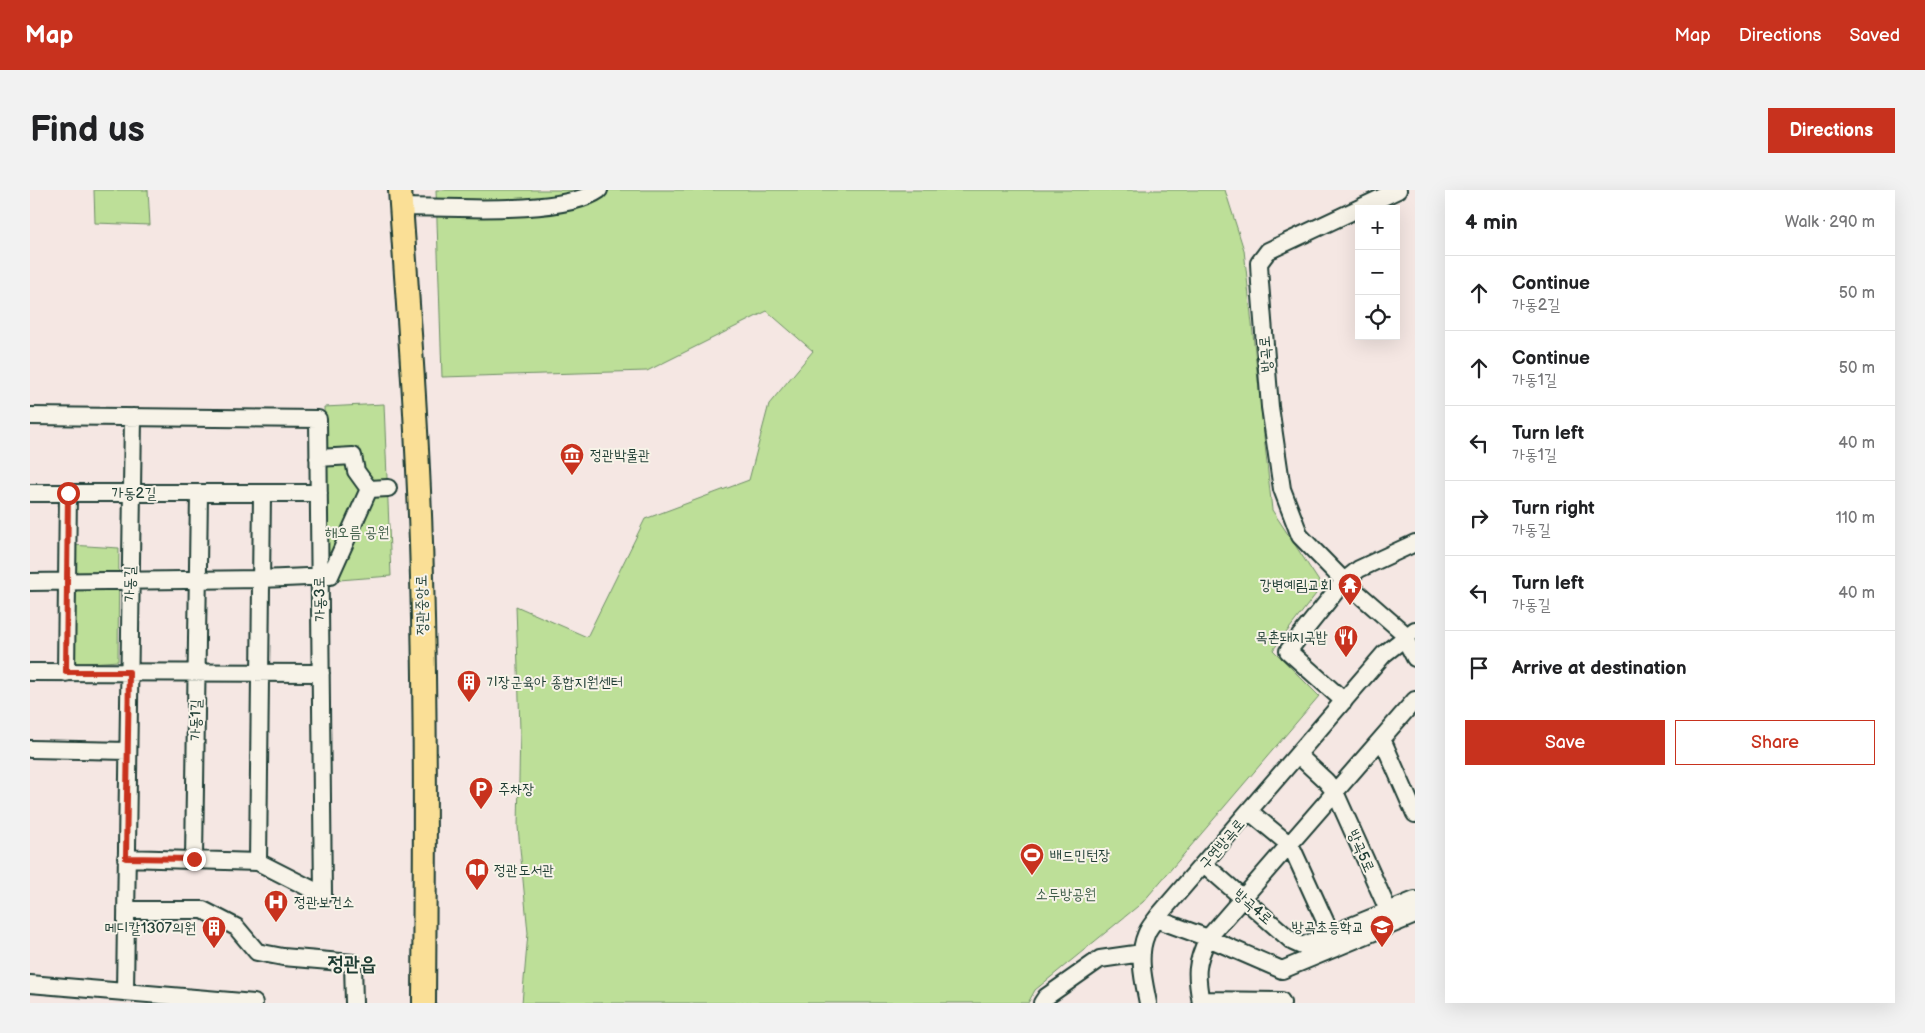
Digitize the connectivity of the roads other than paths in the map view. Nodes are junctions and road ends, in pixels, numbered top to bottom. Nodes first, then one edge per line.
1 (599, 190) edge
2 (1398, 190) edge
3 (400, 194) edge
4 (30, 416) edge
5 (133, 417) junction
6 (318, 458) junction
7 (388, 488) dead end
8 (369, 489) junction
9 (319, 492) junction
10 (30, 493) edge
11 (68, 493) junction
12 (132, 493) junction
13 (199, 493) junction
14 (262, 493) junction
15 (1415, 543) edge
16 (320, 577) junction
17 (261, 578) junction
18 (130, 580) junction
19 (198, 580) junction
20 (67, 581) junction
21 (1344, 581) junction
22 (30, 582) edge
23 (1408, 634) edge
24 (1415, 658) edge
25 (30, 672) edge
26 (66, 672) junction
27 (129, 672) junction
28 (197, 672) junction
29 (260, 672) junction
30 (321, 673) junction
31 (1415, 700) edge
32 (1344, 701) junction
33 (1382, 739) junction
34 (30, 749) edge
35 (128, 751) junction
36 (1298, 755) junction
37 (1335, 792) junction
38 (1250, 812) junction
39 (1415, 814) edge
40 (1290, 845) junction
41 (126, 858) junction
42 (194, 859) junction
43 (258, 862) junction
44 (1204, 864) junction
45 (1244, 898) junction
46 (1415, 900) edge
47 (126, 910) junction
48 (1388, 910) junction
49 (1415, 915) edge
50 (1156, 919) junction
51 (1331, 934) junction
52 (1208, 938) junction
53 (1142, 953) junction
54 (30, 984) edge
55 (124, 992) junction
56 (1201, 1001) edge
57 (254, 1003) edge
58 (354, 1003) edge
59 (424, 1003) edge
60 (1042, 1003) edge
61 (1148, 1003) edge
62 (1282, 1003) edge

1 - 3 street, 정관중앙로
2 - 21 street, 방곡로
3 - 59 highway, 정관중앙로
4 - 5 street, 가동3로
5 - 6 street, 가동3로
5 - 12 street, 가동길
6 - 8 street
6 - 9 street, 가동3로
7 - 8 street
8 - 16 street
9 - 14 street, 가동2길
9 - 16 street, 가동3로
10 - 11 street, 가동2길
11 - 12 street, 가동2길
11 - 20 street
12 - 13 street, 가동2길
12 - 18 street, 가동길
13 - 14 street, 가동2길
13 - 19 street
14 - 17 street
15 - 21 street
16 - 17 street
16 - 30 street, 가동3로
17 - 19 street
17 - 29 street
18 - 19 street
18 - 20 street
18 - 27 street, 가동길
19 - 28 street, 가동1길
20 - 22 street
20 - 26 street
21 - 23 street, 방곡로
21 - 32 street
23 - 24 street
23 - 32 street, 구연방곡로
25 - 26 street
26 - 27 street
27 - 28 street
27 - 35 street, 가동길
28 - 29 street
28 - 42 street, 가동1길
29 - 30 street
29 - 43 street
30 - 43 street, 가동3로
31 - 33 street
32 - 36 street, 구연방곡로
33 - 37 street
33 - 39 street
34 - 35 street
35 - 41 street, 가동길
36 - 37 street, 방곡5로
36 - 38 street, 구연방곡로
37 - 40 street
37 - 48 street, 방곡5로
38 - 40 street
38 - 44 street, 구연방곡로
40 - 45 street
40 - 51 street
41 - 42 street
41 - 47 street, 가동길
42 - 43 street
44 - 45 street, 방곡4로
44 - 50 street, 구연방곡로
45 - 51 street, 방곡4로
45 - 52 street
46 - 48 street, 방곡4로
47 - 55 street, 가동길
47 - 58 street
48 - 51 street, 방곡4로
49 - 52 street
50 - 52 street
50 - 53 street, 구연방곡로
52 - 56 street
53 - 60 street
53 - 61 street, 구연방곡로
54 - 55 street
55 - 57 street
56 - 62 street

